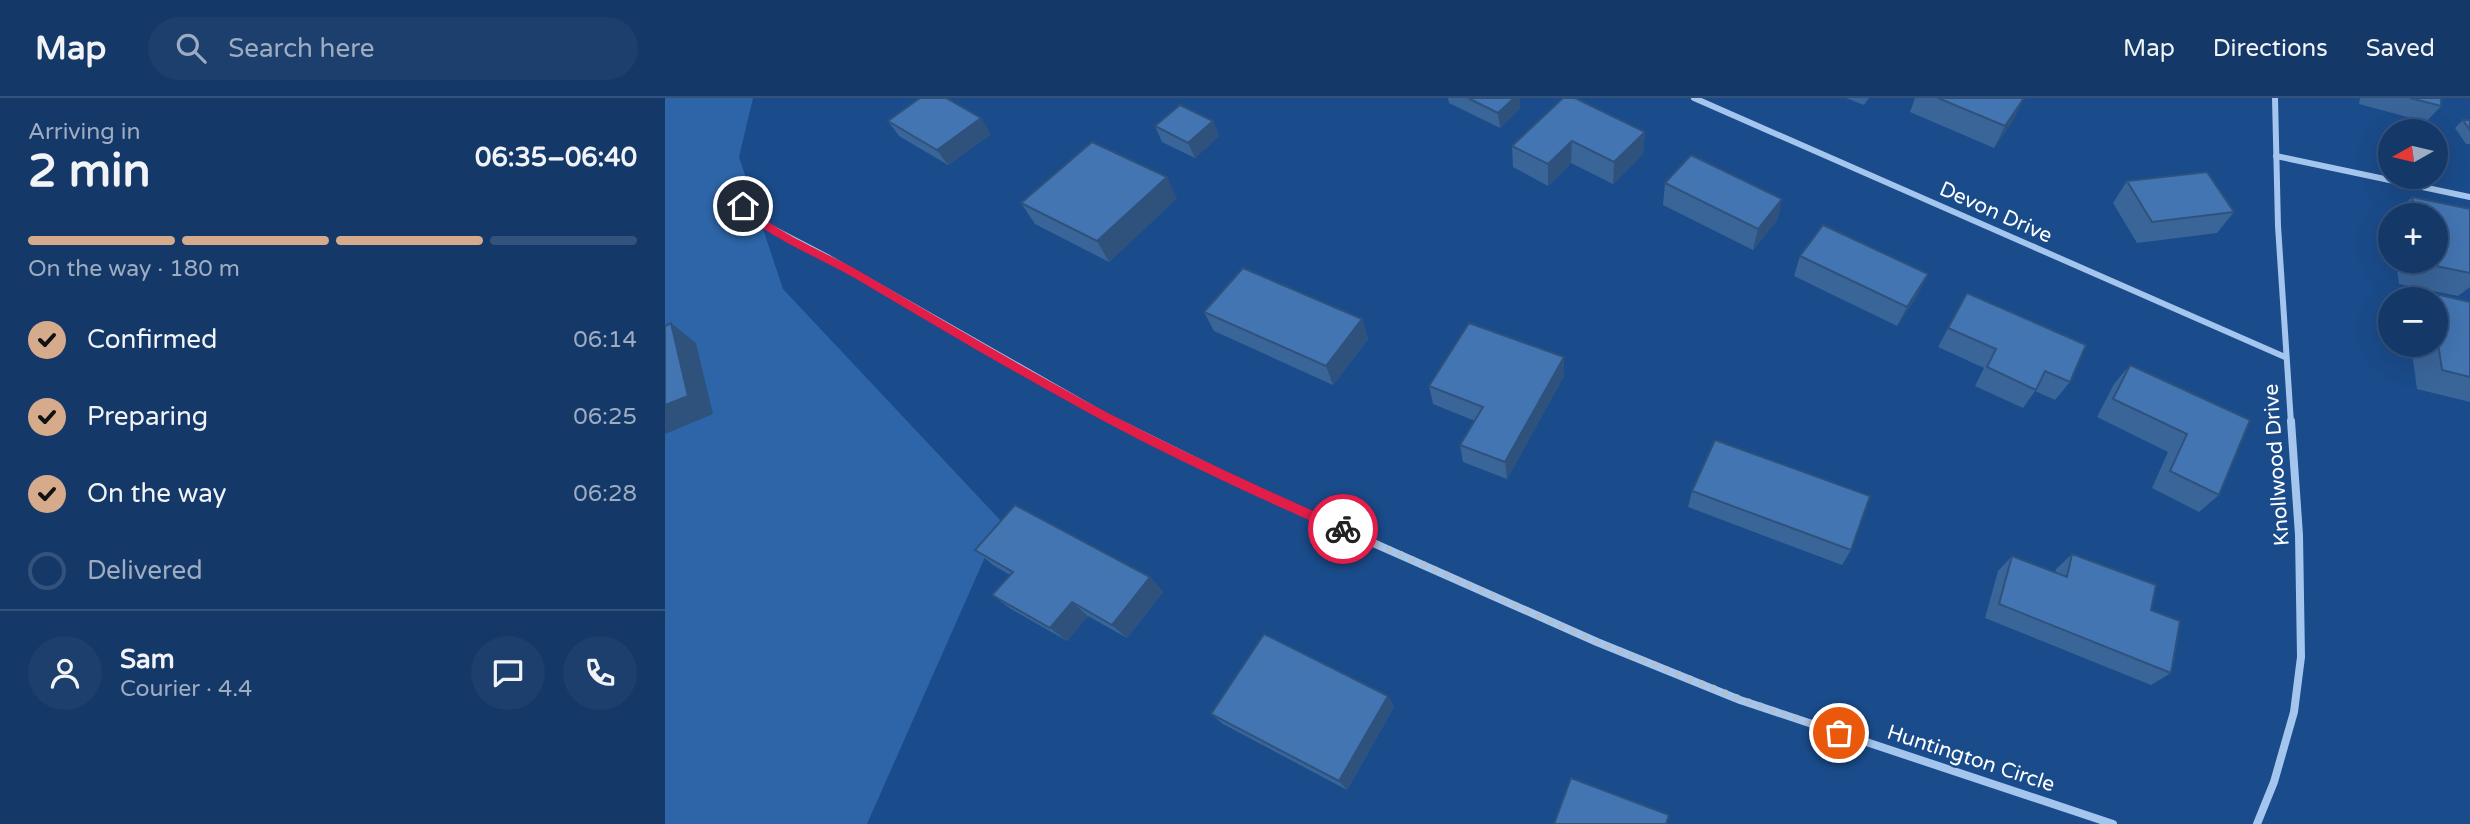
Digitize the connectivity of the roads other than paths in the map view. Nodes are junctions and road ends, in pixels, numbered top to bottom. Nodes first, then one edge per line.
1 (1693, 98) edge
2 (2275, 98) edge
3 (2276, 156) junction
4 (2470, 197) edge
5 (723, 200) dead end
6 (2285, 356) junction
7 (2113, 824) edge
8 (2257, 824) edge

1 - 6 street, Devon Drive
2 - 3 street, Knollwood Drive
3 - 4 street
3 - 6 street, Knollwood Drive
5 - 7 street, Huntington Circle
6 - 8 street, Knollwood Drive

